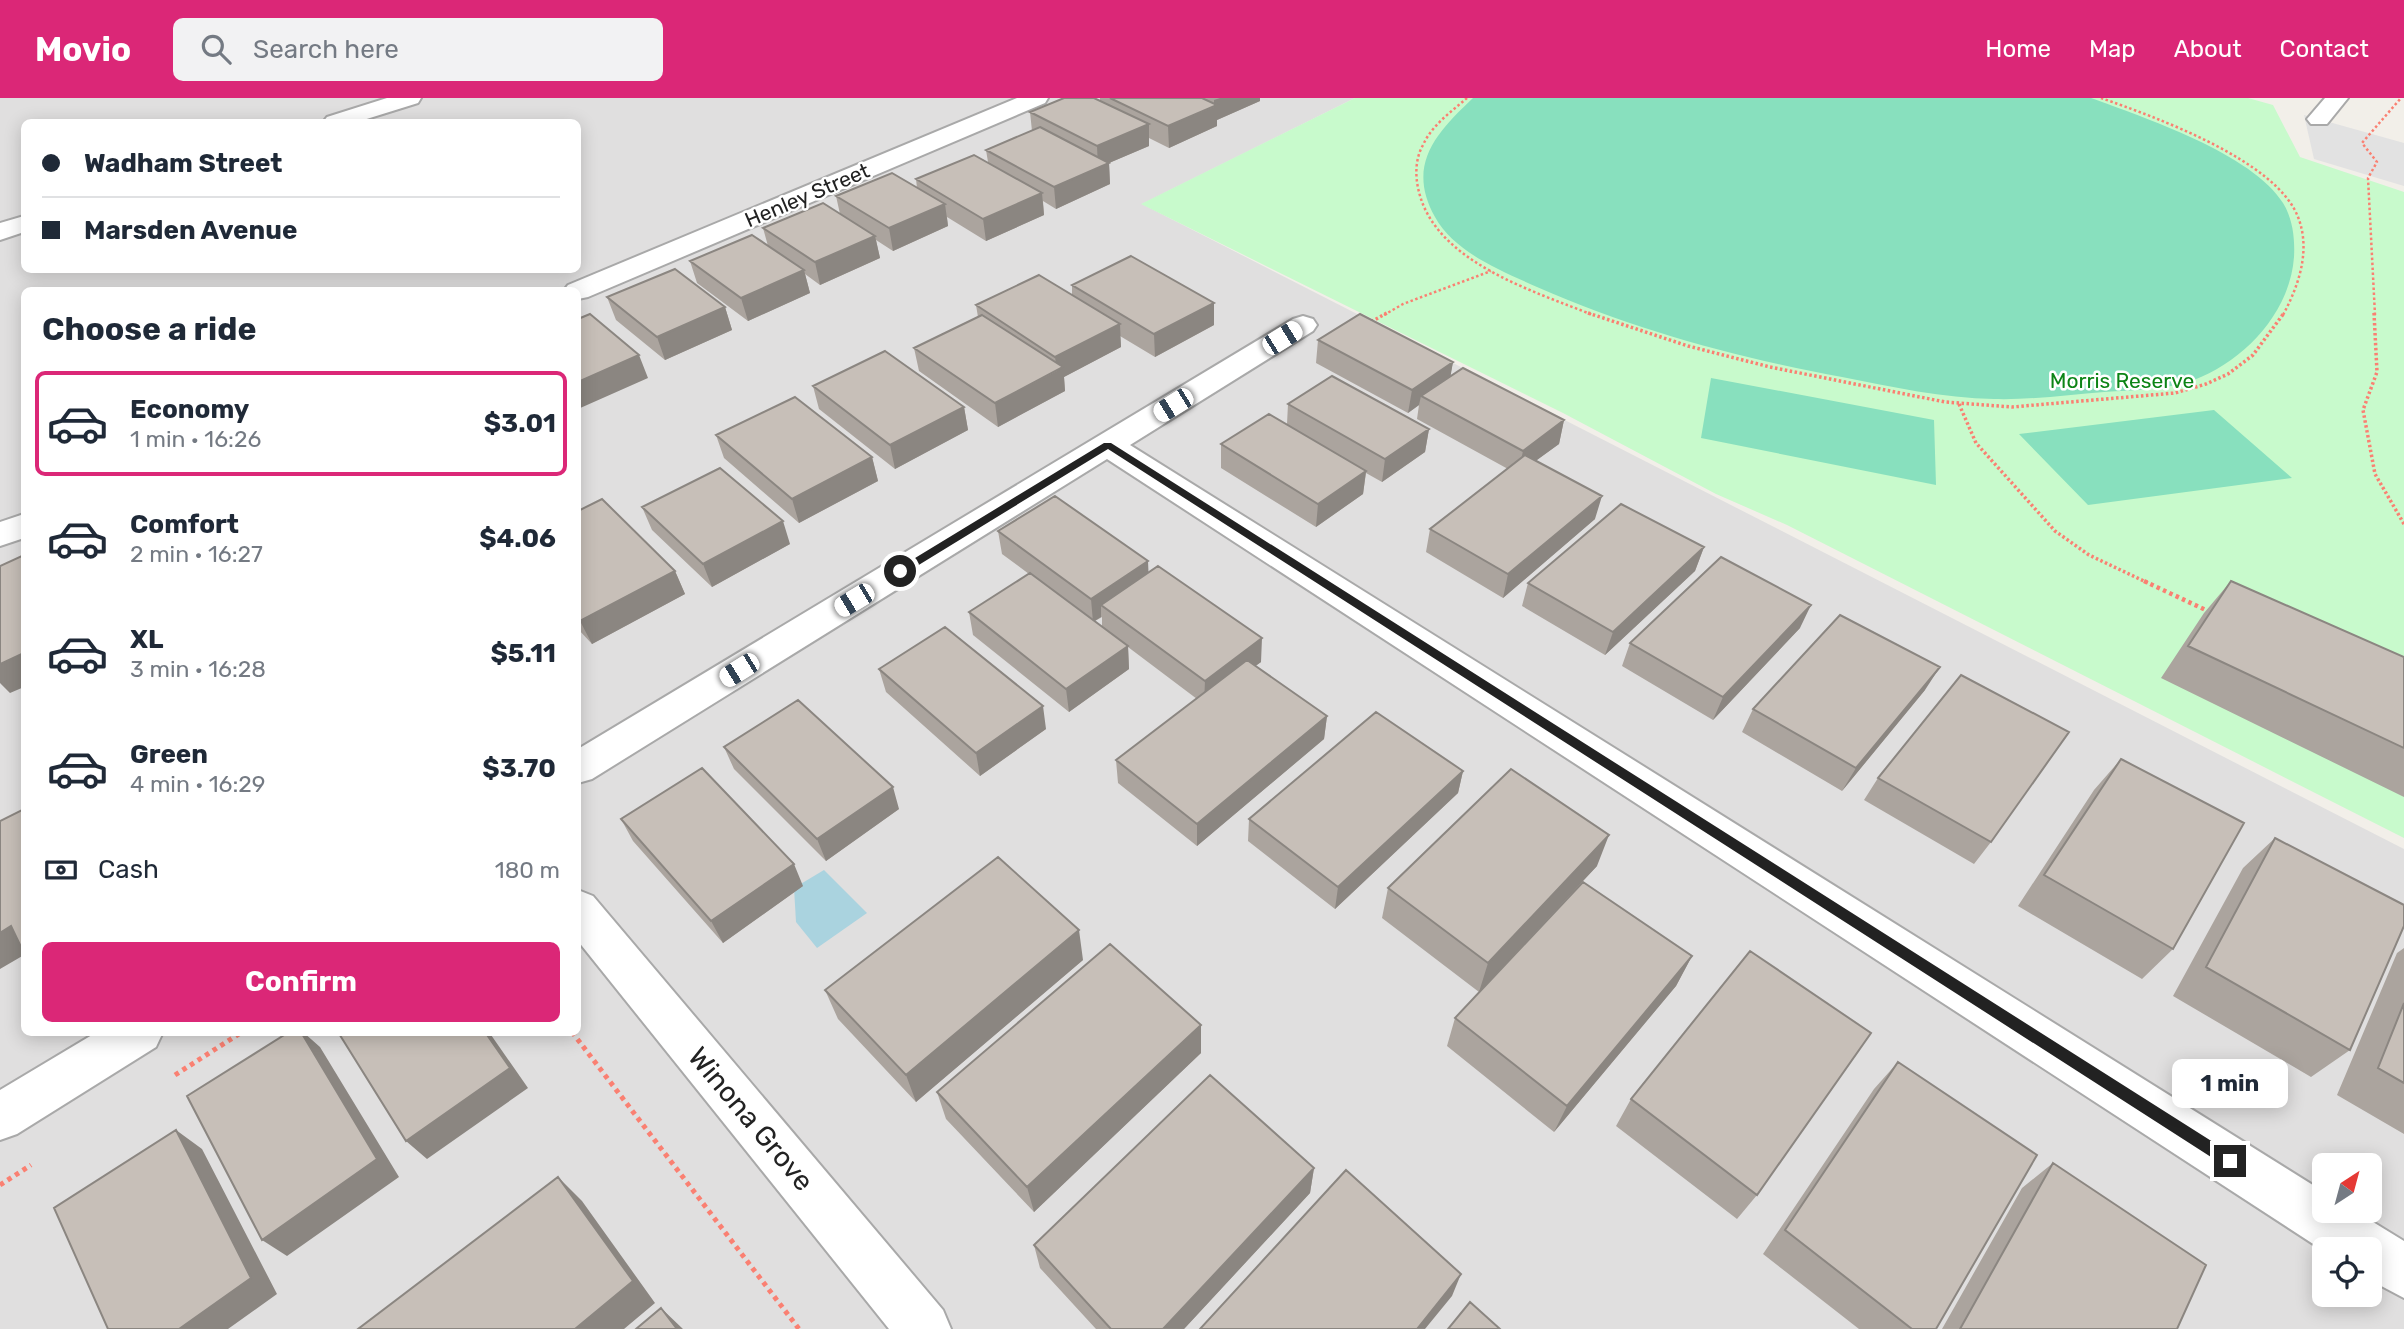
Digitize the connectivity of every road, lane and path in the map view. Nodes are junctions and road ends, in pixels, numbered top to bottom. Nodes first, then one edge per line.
1 (410, 98) edge
2 (1037, 98) edge
3 (1467, 98) edge
4 (2101, 98) edge
5 (2337, 98) edge
6 (2400, 98) edge
7 (344, 119) edge
8 (2319, 119) dead end
9 (21, 224) edge
10 (0, 232) edge
11 (1491, 271) junction
12 (581, 291) edge
13 (1303, 325) dead end
14 (1357, 330) edge
15 (1959, 404) junction
16 (1108, 445) junction
17 (2404, 524) edge
18 (21, 526) edge
19 (0, 535) edge
20 (2221, 617) edge
21 (581, 766) edge
22 (581, 913) edge
23 (133, 1036) edge
24 (575, 1036) edge
25 (0, 1117) edge
26 (2349, 1237) edge
27 (2382, 1258) edge
28 (2404, 1272) edge
29 (799, 1329) edge
30 (925, 1329) edge

1 - 7 street
2 - 12 street, Henley Street
3 - 11 path
4 - 15 path
5 - 8 street
6 - 17 path
9 - 10 street
11 - 14 path
11 - 15 path
13 - 16 street
15 - 20 path
16 - 21 street
16 - 26 street
18 - 19 street
22 - 30 street, Winona Grove
23 - 25 street
24 - 29 path
27 - 28 street

